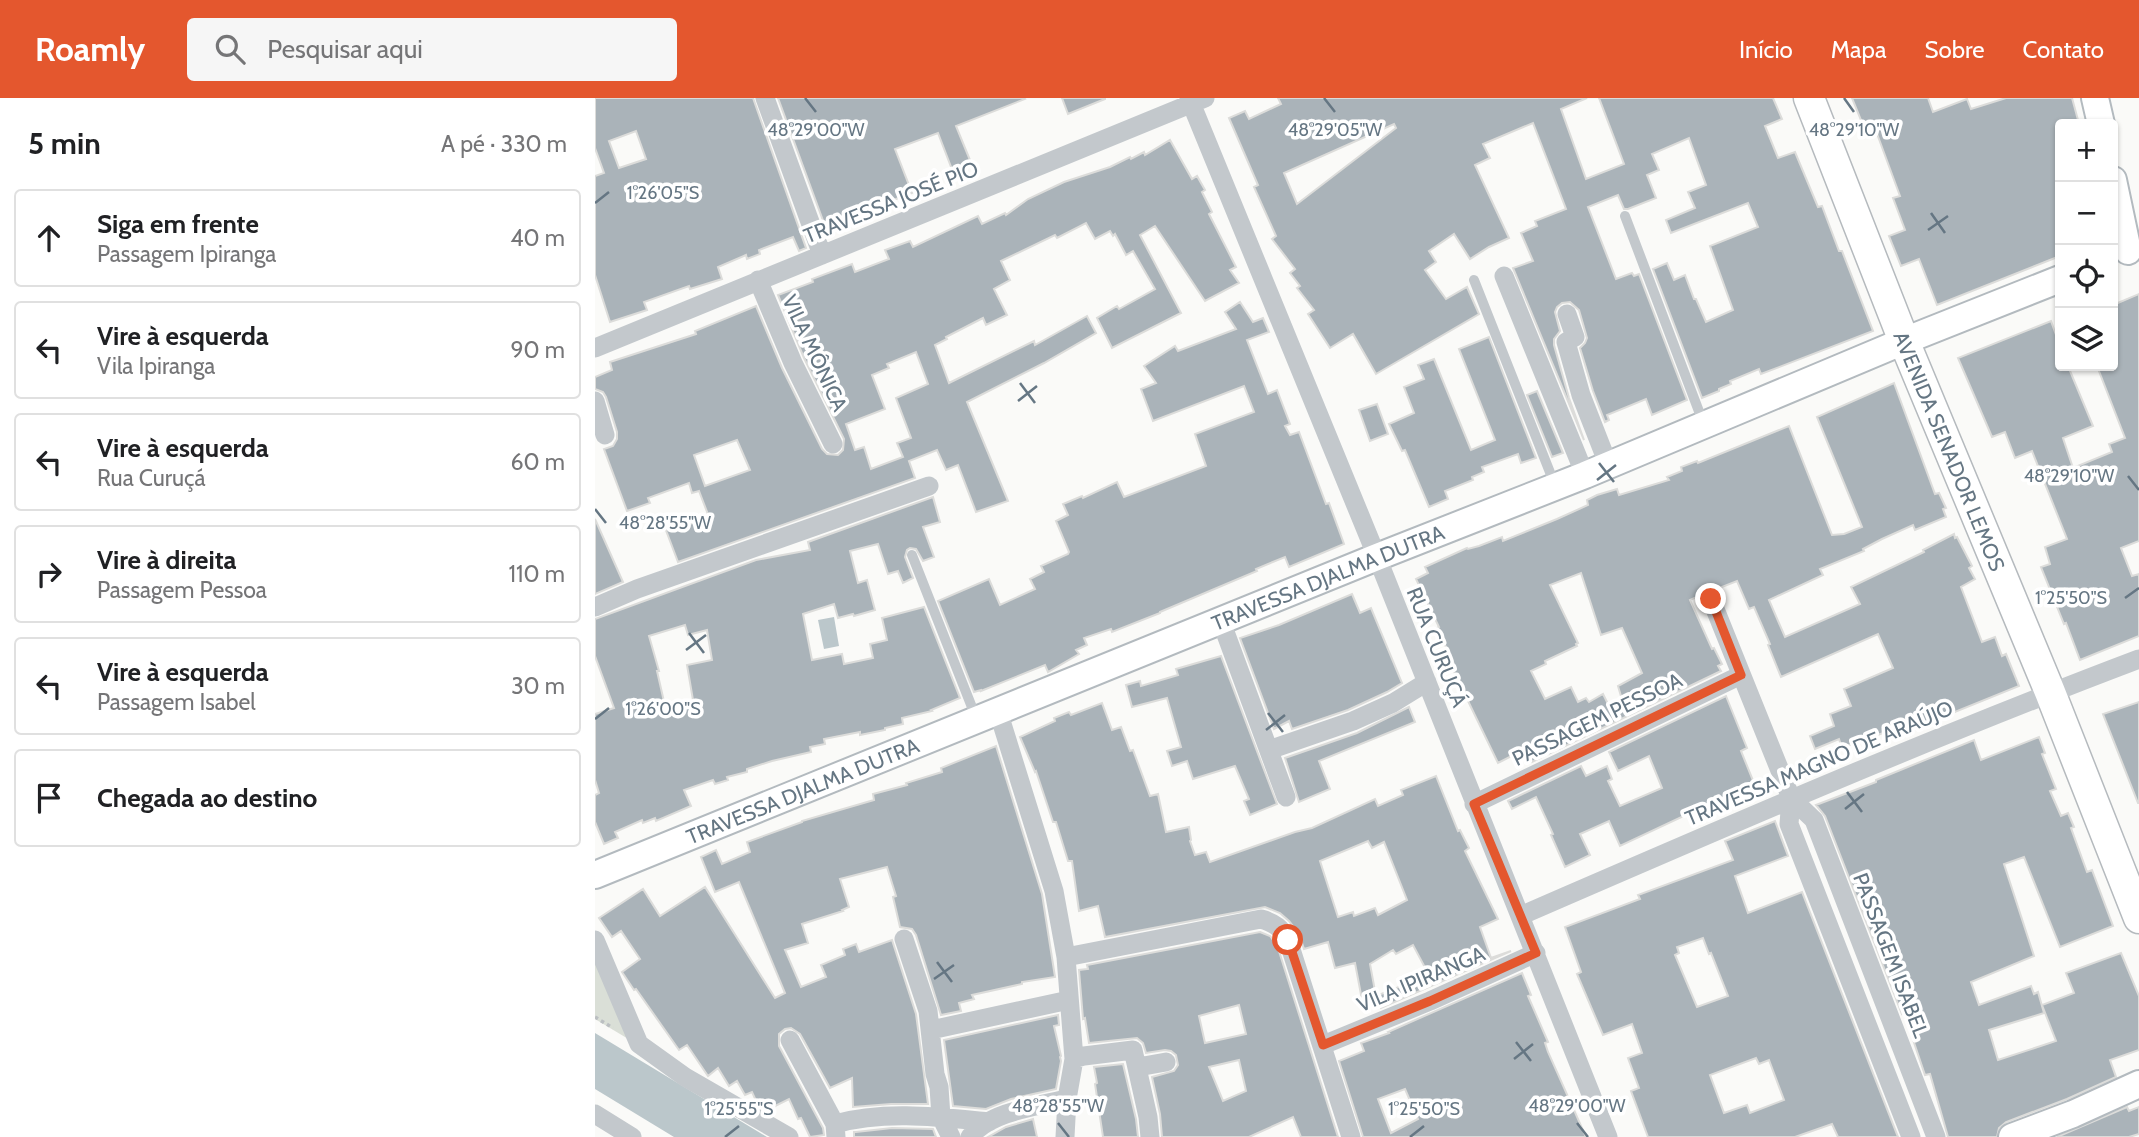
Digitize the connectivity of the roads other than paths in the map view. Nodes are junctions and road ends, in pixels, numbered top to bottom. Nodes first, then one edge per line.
1 (765, 98) edge
2 (1809, 98) edge
3 (2095, 98) edge
4 (1195, 100) edge
5 (2100, 119) edge
6 (2113, 182) edge
7 (1625, 216) dead end
8 (2127, 252) edge
9 (822, 256) junction
10 (1504, 276) dead end
11 (758, 280) junction
12 (1474, 281) dead end
13 (2055, 281) edge
14 (1567, 314) dead end
15 (1904, 341) junction
16 (595, 348) edge
17 (595, 401) edge
18 (1704, 425) junction
19 (605, 435) dead end
20 (832, 444) dead end
21 (1596, 470) junction
22 (929, 486) dead end
23 (1556, 486) junction
24 (912, 555) dead end
25 (1377, 557) junction
26 (1711, 599) dead end
27 (595, 607) edge
28 (1221, 621) junction
29 (2139, 659) edge
30 (1741, 675) junction
31 (1427, 682) junction
32 (2050, 692) junction
33 (987, 716) junction
34 (1269, 750) junction
35 (1286, 797) dead end
36 (1791, 798) junction
37 (1474, 804) junction
38 (595, 875) edge
39 (1520, 916) junction
40 (2139, 919) edge
41 (904, 939) dead end
42 (595, 940) edge
43 (1536, 953) junction
44 (1066, 957) junction
45 (1069, 1000) junction
46 (931, 1030) junction
47 (790, 1040) dead end
48 (1323, 1045) junction
49 (1074, 1059) junction
50 (1166, 1062) dead end
51 (1138, 1067) junction
52 (2139, 1084) edge
53 (1067, 1099) junction
54 (595, 1114) edge
55 (941, 1117) junction
56 (989, 1122) junction
57 (836, 1130) edge
58 (632, 1137) edge
59 (789, 1137) edge
60 (951, 1137) edge
61 (970, 1137) edge
62 (1065, 1137) edge
63 (1150, 1137) edge
64 (1351, 1137) edge
65 (1608, 1137) edge
66 (1910, 1137) edge
67 (1936, 1137) edge
68 (2012, 1137) edge

1 - 9 street
2 - 15 main road, AVENIDA SENADOR LEMOS
3 - 5 street
4 - 9 street, TRAVESSA JOSÉ PIO
4 - 25 street, RUA CURUÇÁ
6 - 8 street
7 - 18 lane
9 - 11 street, TRAVESSA JOSÉ PIO
10 - 21 street
11 - 16 street, TRAVESSA JOSÉ PIO
11 - 20 street, VILA MÔNICA
12 - 23 lane
13 - 15 street, TRAVESSA DJALMA DUTRA
14 - 21 street
15 - 18 street, TRAVESSA DJALMA DUTRA
15 - 32 main road, AVENIDA SENADOR LEMOS
17 - 19 street
18 - 21 street, TRAVESSA DJALMA DUTRA
21 - 23 street, TRAVESSA DJALMA DUTRA
22 - 27 street
23 - 25 street, TRAVESSA DJALMA DUTRA
24 - 33 lane
25 - 28 street, TRAVESSA DJALMA DUTRA
25 - 31 street, RUA CURUÇÁ
26 - 30 street, PASSAGEM ISABEL
28 - 33 street, TRAVESSA DJALMA DUTRA
28 - 34 street
29 - 32 street, TRAVESSA MAGNO DE ARAÚJO
30 - 36 street, PASSAGEM ISABEL
30 - 37 street, PASSAGEM PESSOA
31 - 34 street
31 - 37 street, RUA CURUÇÁ
32 - 36 street, TRAVESSA MAGNO DE ARAÚJO
32 - 40 main road, AVENIDA SENADOR LEMOS
33 - 38 street, TRAVESSA DJALMA DUTRA
33 - 44 street
34 - 35 street
36 - 39 street, TRAVESSA MAGNO DE ARAÚJO
36 - 66 street, PASSAGEM ISABEL
36 - 67 street, PASSAGEM ISABEL
37 - 39 street, RUA CURUÇÁ
39 - 43 street, RUA CURUÇÁ
41 - 46 street
42 - 59 street
43 - 48 street, VILA IPIRANGA
43 - 65 street, RUA CURUÇÁ
44 - 45 street
44 - 48 street
45 - 46 street
45 - 49 street
46 - 55 street
47 - 57 street
48 - 64 street
49 - 51 street
49 - 53 street
50 - 51 street
51 - 63 street
52 - 68 street
53 - 56 street
53 - 62 street
54 - 58 street
55 - 56 street
55 - 57 street
55 - 60 street
56 - 61 street

